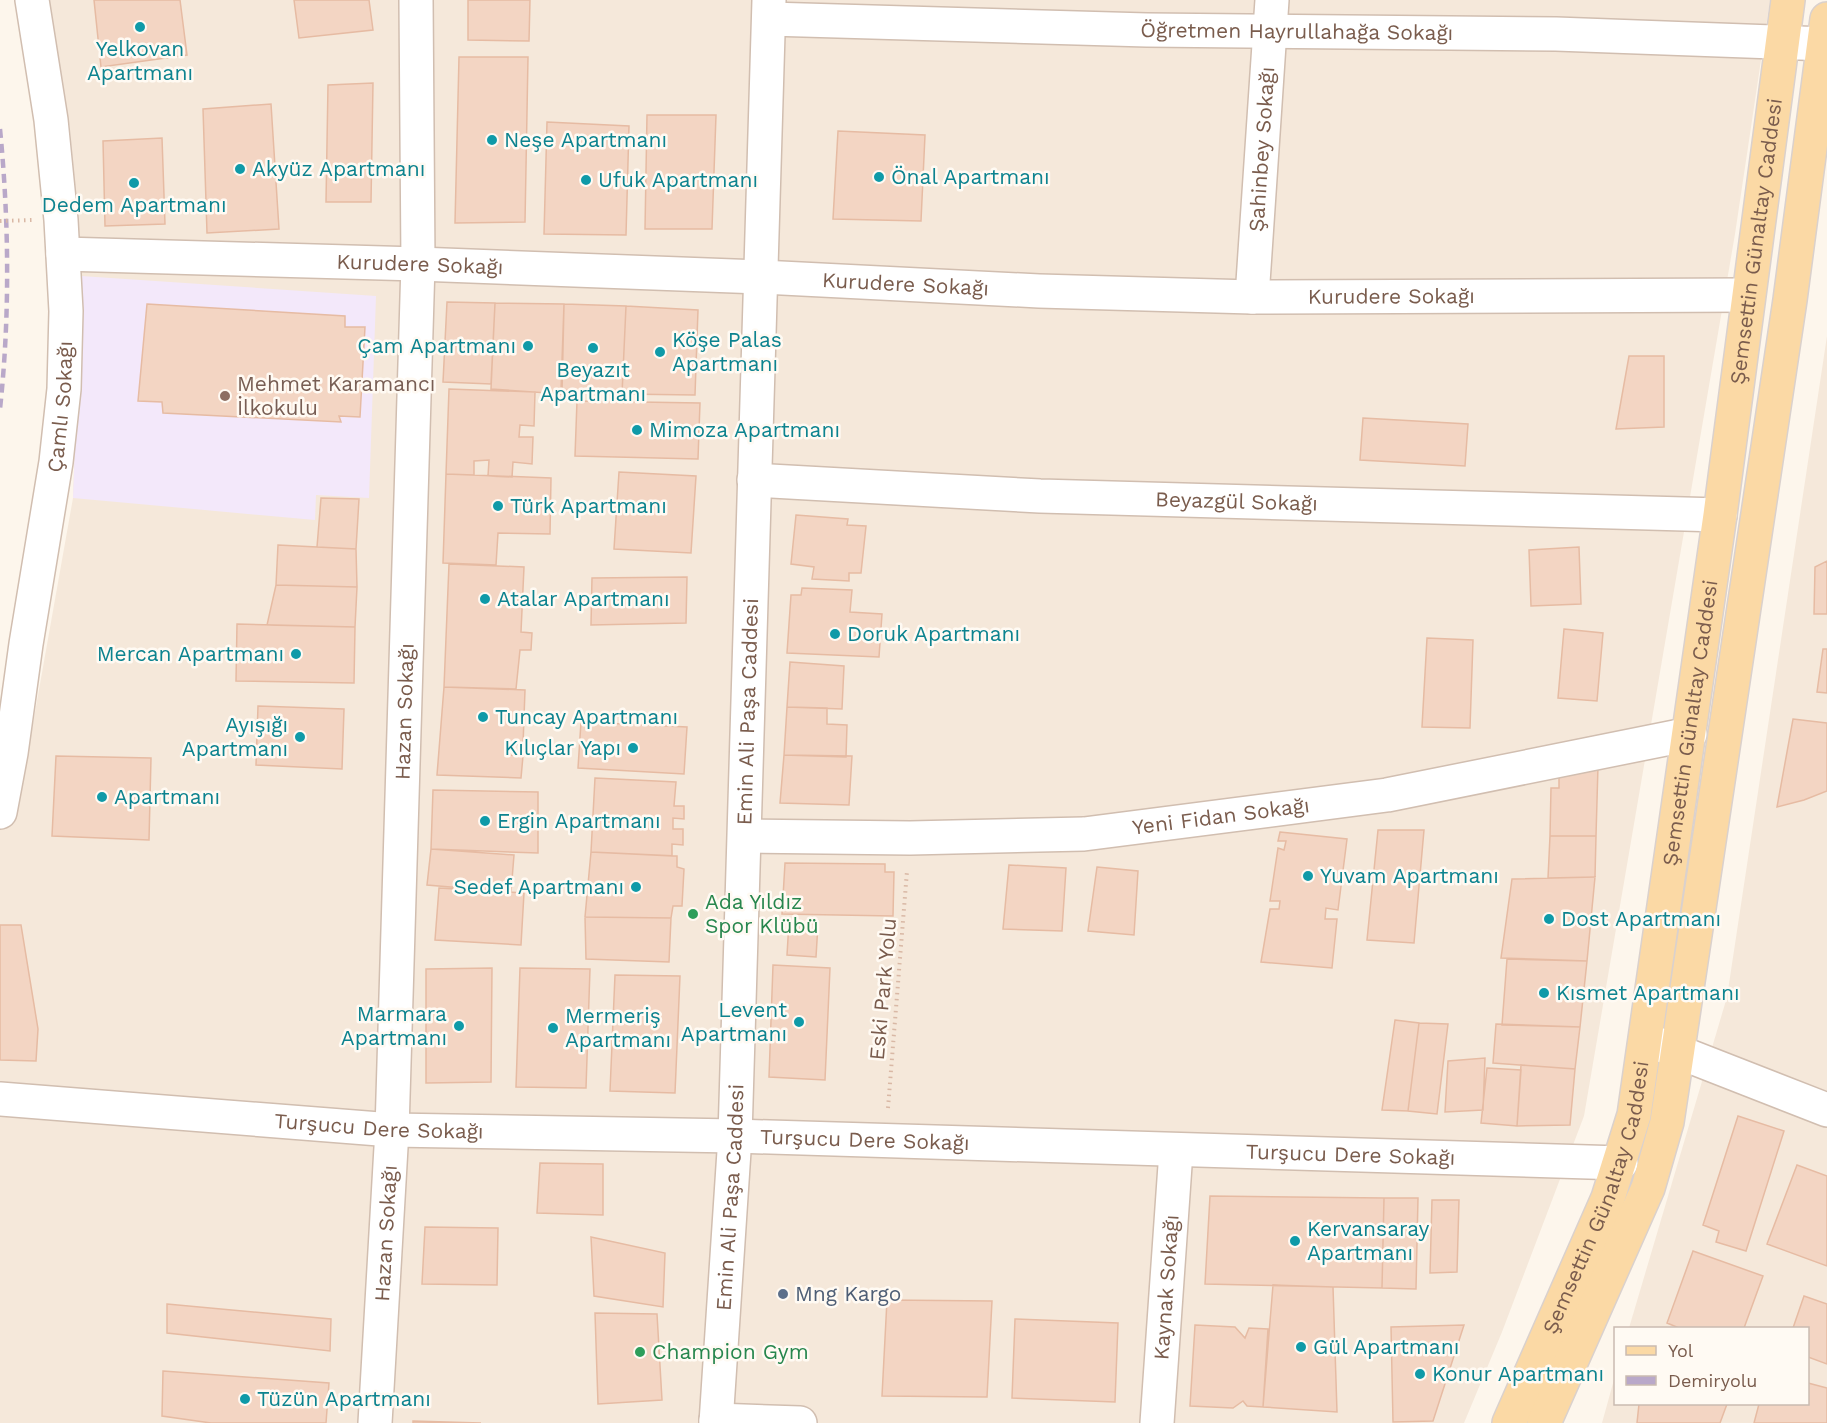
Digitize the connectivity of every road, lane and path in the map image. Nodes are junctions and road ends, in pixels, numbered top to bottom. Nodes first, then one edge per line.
1 (32, 0) edge
2 (416, 0) edge
3 (1272, 0) edge
4 (1788, 0) edge
5 (769, 10) edge
6 (1270, 32) junction
7 (1826, 36) edge
8 (1782, 42) junction
9 (32, 220) dead end
10 (0, 221) edge
11 (63, 254) junction
12 (418, 264) junction
13 (760, 277) junction
14 (1748, 295) junction
15 (1252, 297) junction
16 (753, 480) junction
17 (1720, 515) junction
18 (1690, 734) junction
19 (0, 812) edge
20 (745, 836) junction
21 (910, 838) junction
22 (1646, 1039) junction
23 (1679, 1053) junction
24 (0, 1099) edge
25 (1827, 1110) edge
26 (392, 1130) junction
27 (735, 1136) junction
28 (885, 1142) junction
29 (1176, 1150) junction
30 (1621, 1163) junction
31 (716, 1422) edge
32 (375, 1423) edge
33 (800, 1423) edge
34 (1157, 1423) edge
35 (1509, 1423) edge
36 (1544, 1423) edge

1 - 11 street, Çamlı Sokağı
2 - 12 street, Hazan Sokağı
3 - 6 street, Şahinbey Sokağı
4 - 8 main road, Şemsettin Günaltay Caddesi
5 - 6 street, Öğretmen Hayrullahağa Sokağı
5 - 13 street, Emin Ali Paşa Caddesi
6 - 8 street, Öğretmen Hayrullahağa Sokağı
6 - 15 street, Şahinbey Sokağı
7 - 8 street, Öğretmen Hayrullahağa Sokağı
7 - 23 main road, Şemsettin Günaltay Caddesi
8 - 14 main road, Şemsettin Günaltay Caddesi
9 - 10 path, bridge
11 - 12 street, Kurudere Sokağı
11 - 19 street, Çamlı Sokağı
12 - 13 street, Kurudere Sokağı
12 - 26 street, Hazan Sokağı
13 - 15 street, Kurudere Sokağı
13 - 16 street, Emin Ali Paşa Caddesi
14 - 15 street, Kurudere Sokağı
14 - 17 main road, Şemsettin Günaltay Caddesi
16 - 17 street, Beyazgül Sokağı
16 - 20 street, Emin Ali Paşa Caddesi
17 - 18 main road, Şemsettin Günaltay Caddesi
18 - 21 street, Yeni Fidan Sokağı
18 - 22 main road, Şemsettin Günaltay Caddesi
20 - 21 street, Yeni Fidan Sokağı
20 - 27 street, Emin Ali Paşa Caddesi
21 - 28 path, Eski Park Yolu
22 - 23 street
22 - 30 main road, Şemsettin Günaltay Caddesi
23 - 25 street
23 - 36 main road, Şemsettin Günaltay Caddesi
24 - 26 street, Turşucu Dere Sokağı
26 - 27 street, Turşucu Dere Sokağı
26 - 32 street, Hazan Sokağı
27 - 28 street, Turşucu Dere Sokağı
27 - 31 street, Emin Ali Paşa Caddesi
28 - 29 street, Turşucu Dere Sokağı
29 - 30 street, Turşucu Dere Sokağı
29 - 34 street, Kaynak Sokağı
30 - 35 main road, Şemsettin Günaltay Caddesi
31 - 33 street

